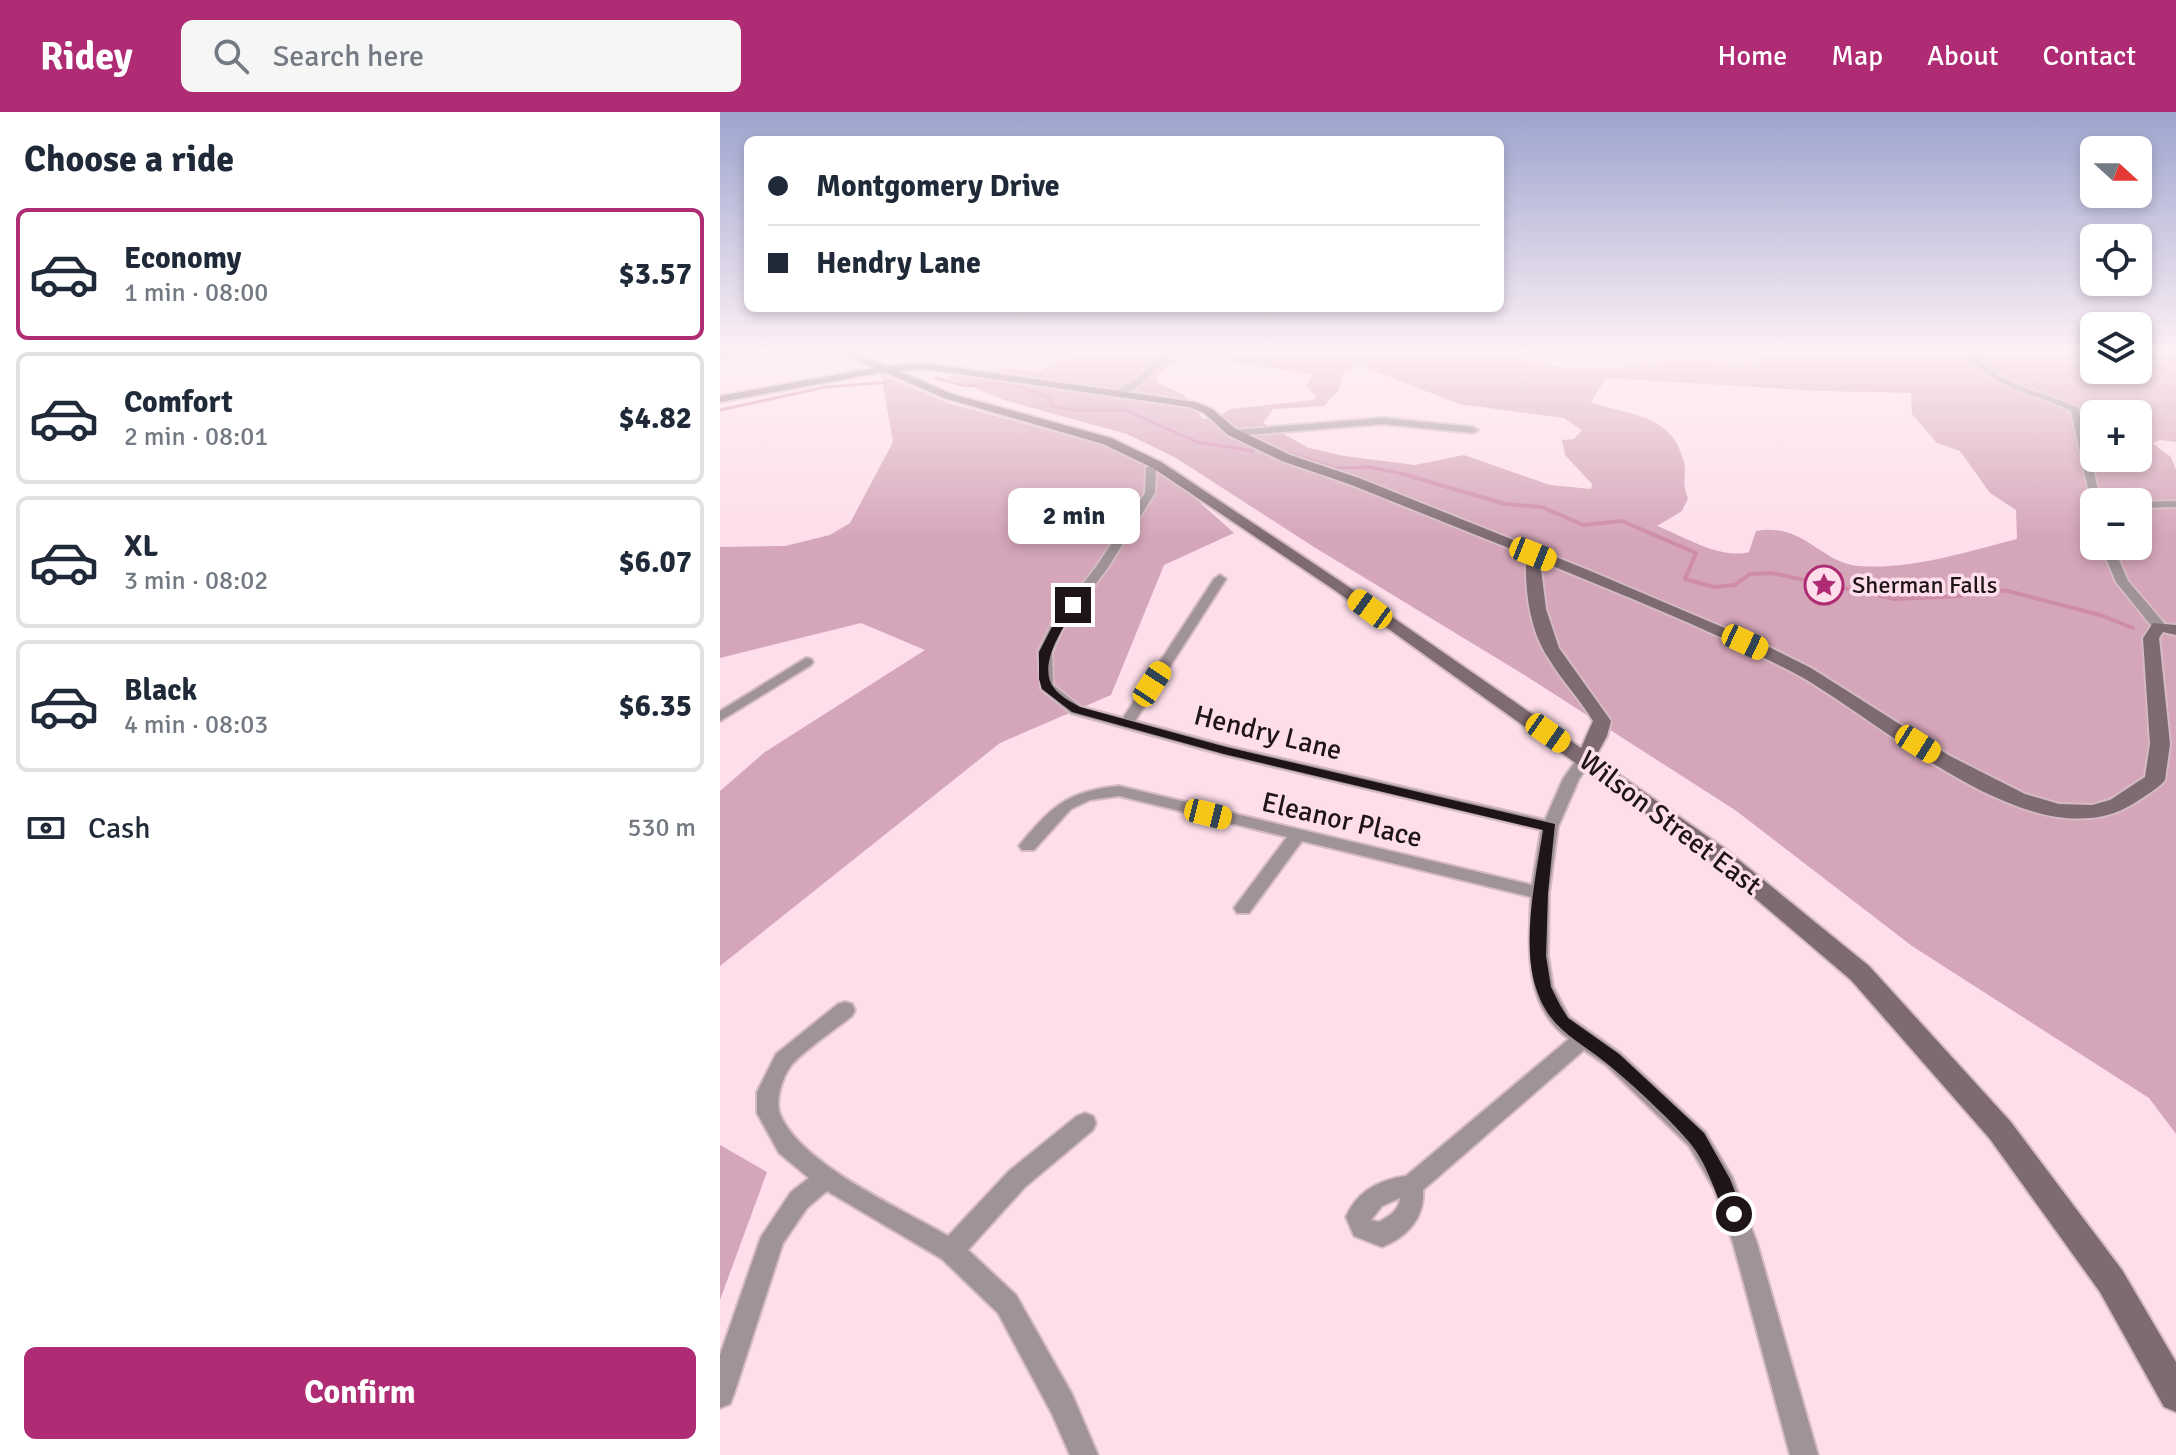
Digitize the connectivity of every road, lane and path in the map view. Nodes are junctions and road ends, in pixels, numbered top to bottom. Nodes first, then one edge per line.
1 (1004, 413) edge
2 (1207, 413) edge
3 (2076, 413) edge
4 (1473, 430) dead end
5 (1234, 433) junction
6 (1157, 465) junction
7 (2093, 488) edge
8 (2176, 504) edge
9 (2152, 505) edge
10 (1533, 554) junction
11 (2113, 560) edge
12 (1220, 579) dead end
13 (2176, 630) edge
14 (2155, 631) junction
15 (806, 662) dead end
16 (720, 717) edge
17 (1126, 724) junction
18 (1585, 758) junction
19 (1550, 827) junction
20 (1296, 837) junction
21 (1028, 846) dead end
22 (1540, 893) junction
23 (1243, 908) dead end
24 (845, 1010) dead end
25 (1583, 1039) junction
26 (1085, 1123) dead end
27 (826, 1178) junction
28 (1411, 1186) dead end
29 (951, 1251) junction
30 (720, 1394) edge
31 (2176, 1395) edge
32 (1084, 1455) edge
33 (1804, 1455) edge

1 - 6 street, Wilson Street East
2 - 5 street
3 - 7 street
4 - 5 street
5 - 10 street
6 - 17 street, Hendry Lane
6 - 18 street, Wilson Street East
8 - 9 street
10 - 14 street
10 - 18 street
11 - 14 street
12 - 17 street
13 - 14 street
15 - 16 street
17 - 19 street, Hendry Lane
18 - 19 street
18 - 31 street, Wilson Street East
19 - 22 street
20 - 21 street, Eleanor Place
20 - 22 street, Eleanor Place
20 - 23 street
22 - 25 street
24 - 27 street
25 - 28 street
25 - 33 street
26 - 29 street
27 - 29 street
27 - 30 street
29 - 32 street

